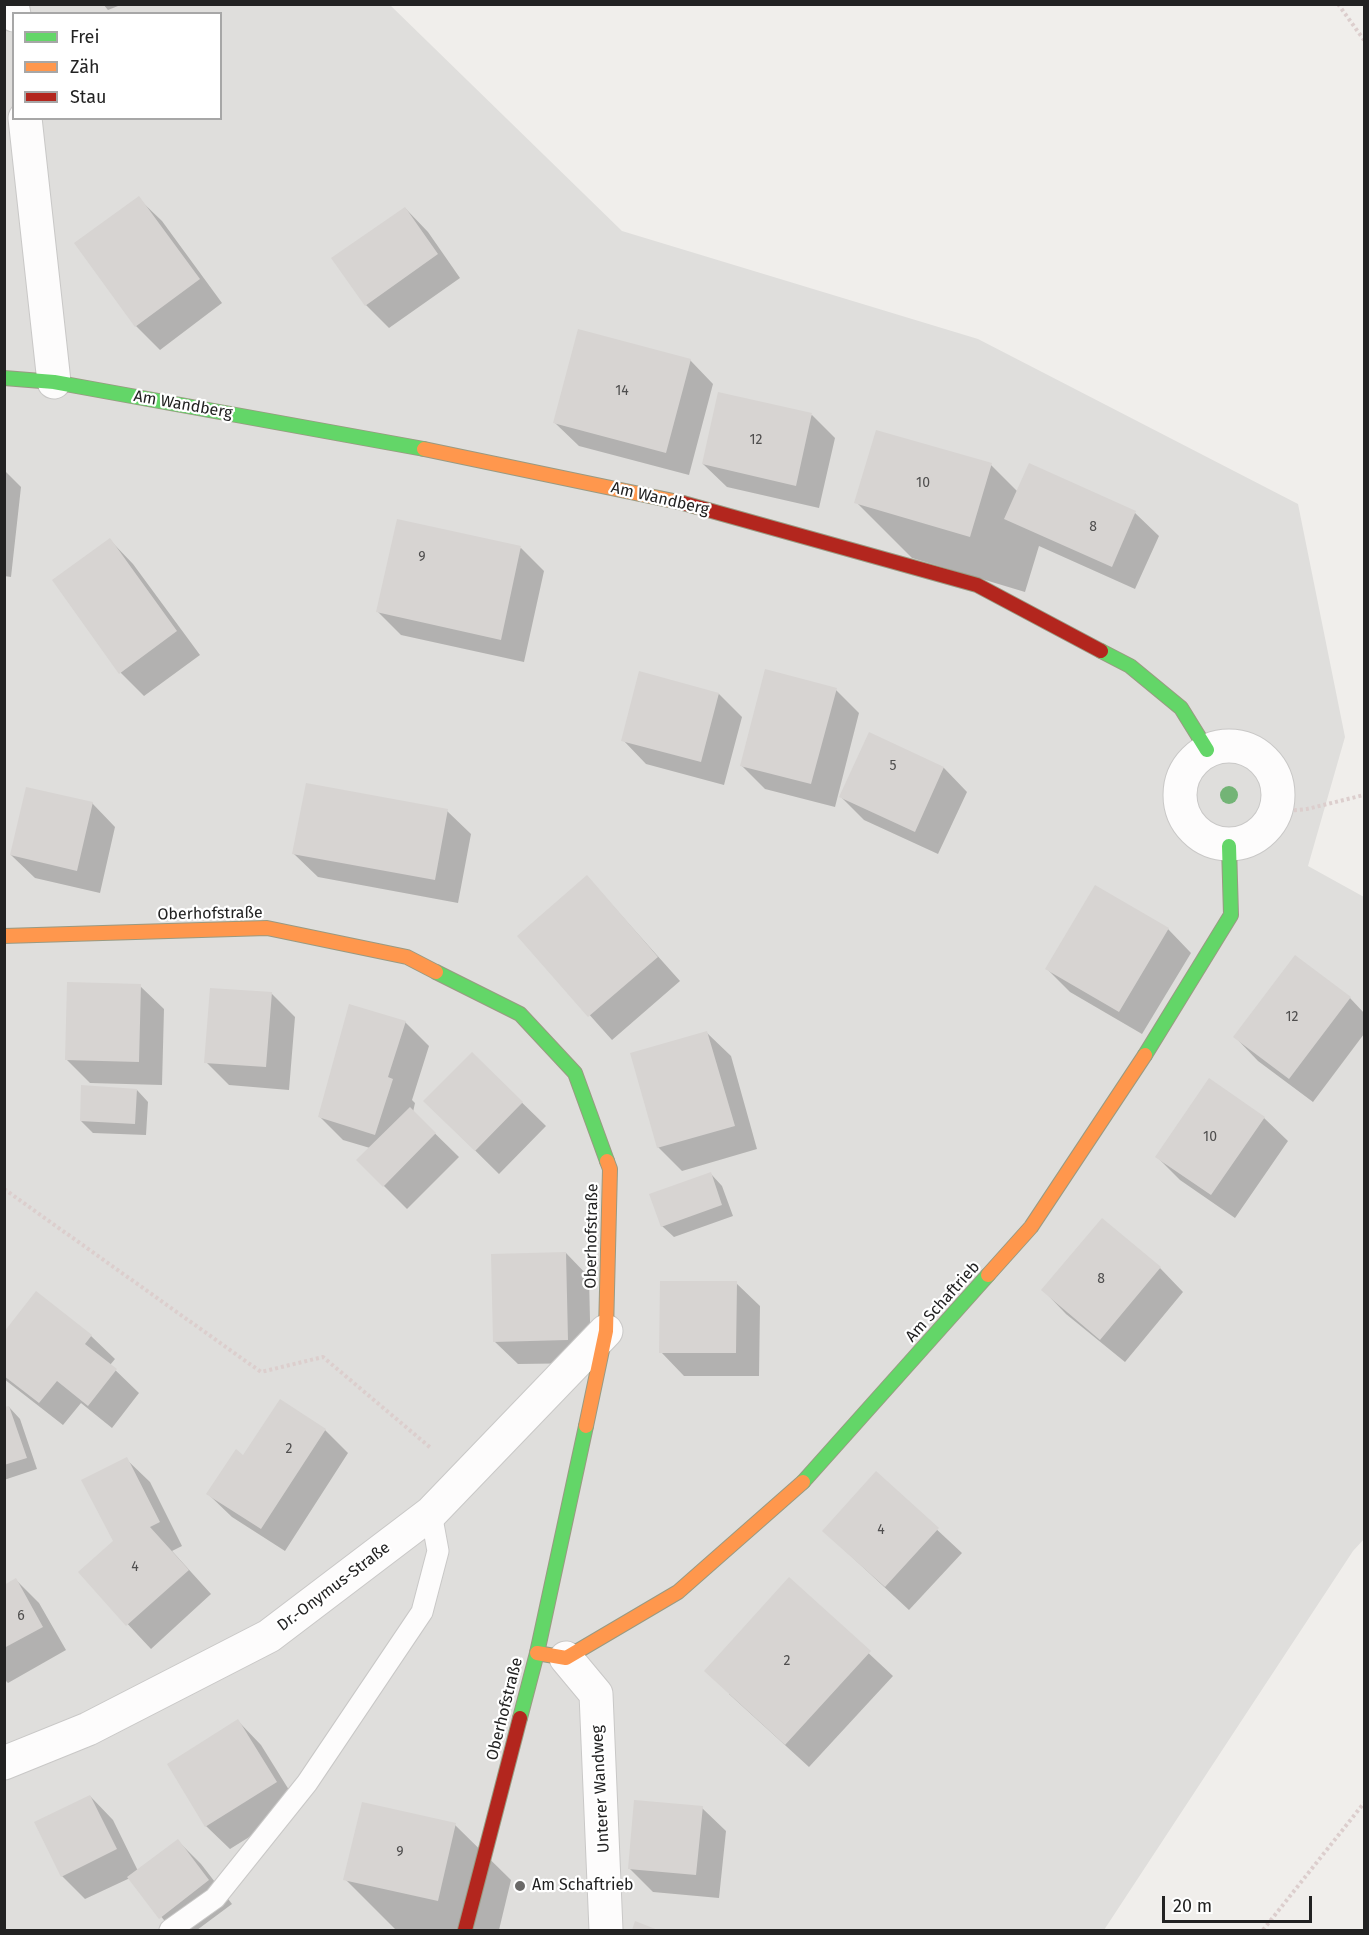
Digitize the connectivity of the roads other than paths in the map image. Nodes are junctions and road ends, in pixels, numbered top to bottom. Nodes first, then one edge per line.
1 (25, 120) edge
2 (4, 378) edge
3 (54, 382) junction
4 (1207, 750) junction
5 (1229, 846) junction
6 (4, 936) edge
7 (606, 1331) junction
8 (431, 1513) junction
9 (551, 1655) junction
10 (4, 1763) edge
11 (170, 1930) edge
12 (465, 1930) edge
13 (606, 1930) edge

1 - 3 street
2 - 3 street, Am Wandberg
3 - 4 street, Am Wandberg
4 - 5 street
4 - 5 street
5 - 9 street, Am Schaftrieb
6 - 7 street, Oberhofstraße
7 - 8 street, Dr.-Onymus-Straße
7 - 9 street, Oberhofstraße
8 - 10 street, Dr.-Onymus-Straße
8 - 11 lane
9 - 12 street, Oberhofstraße
9 - 13 street, Unterer Wandweg

